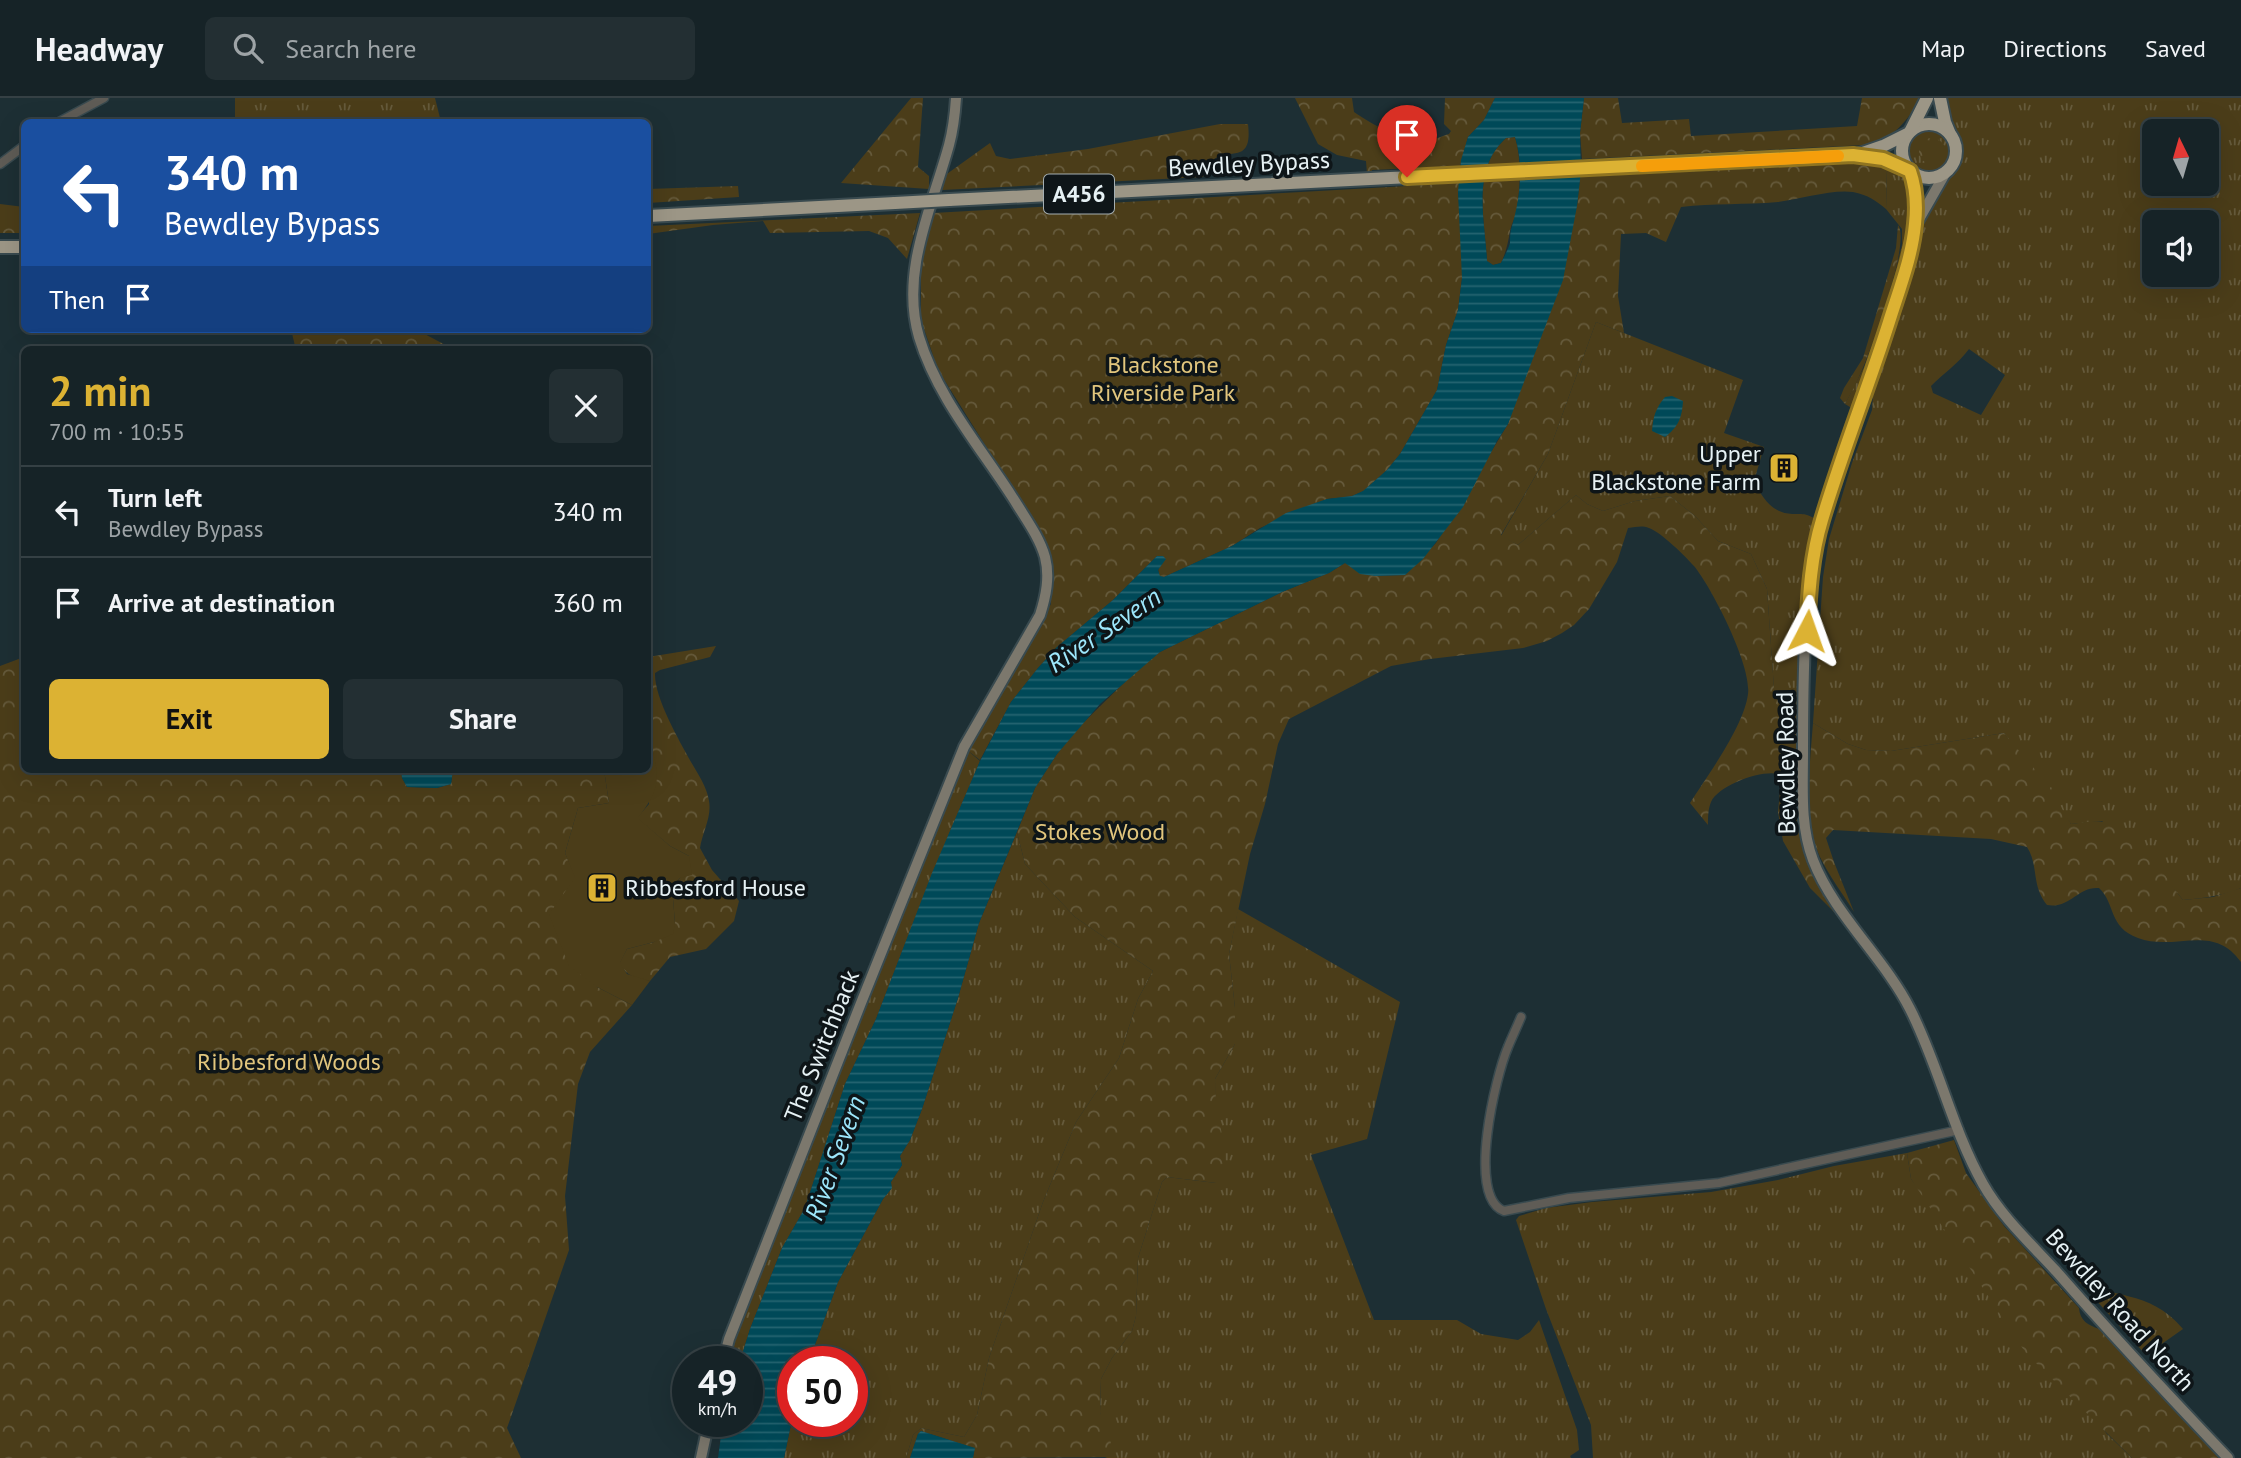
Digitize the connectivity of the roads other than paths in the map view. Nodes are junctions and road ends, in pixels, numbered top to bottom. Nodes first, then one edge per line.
1 (104, 98) edge
2 (956, 98) edge
3 (1927, 98) edge
4 (1940, 98) edge
5 (65, 119) edge
6 (1909, 133) junction
7 (1950, 134) junction
8 (21, 148) edge
9 (1853, 155) junction
10 (0, 164) edge
11 (1909, 170) junction
12 (1947, 172) junction
13 (651, 216) edge
14 (1915, 225) junction
15 (0, 247) edge
16 (21, 247) edge
17 (1521, 1017) dead end
18 (1959, 1130) junction
19 (1984, 1187) joint
20 (727, 1346) edge
21 (706, 1437) edge
22 (701, 1458) edge
23 (2228, 1458) edge

1 - 5 street
2 - 20 main road, The Switchback
3 - 6 highway
4 - 7 highway
6 - 7 highway
6 - 9 highway, Bewdley Bypass
6 - 11 highway
7 - 12 highway
8 - 10 street
9 - 11 highway, Bewdley Bypass
9 - 13 highway, Bewdley Bypass / A456, bridge
11 - 12 highway
11 - 14 main road, Bewdley Road
12 - 14 main road, Bewdley Road
14 - 18 main road, Bewdley Road
15 - 16 highway
17 - 18 street
18 - 19 main road, Bewdley Road
19 - 23 main road, Bewdley Road North
21 - 22 main road

